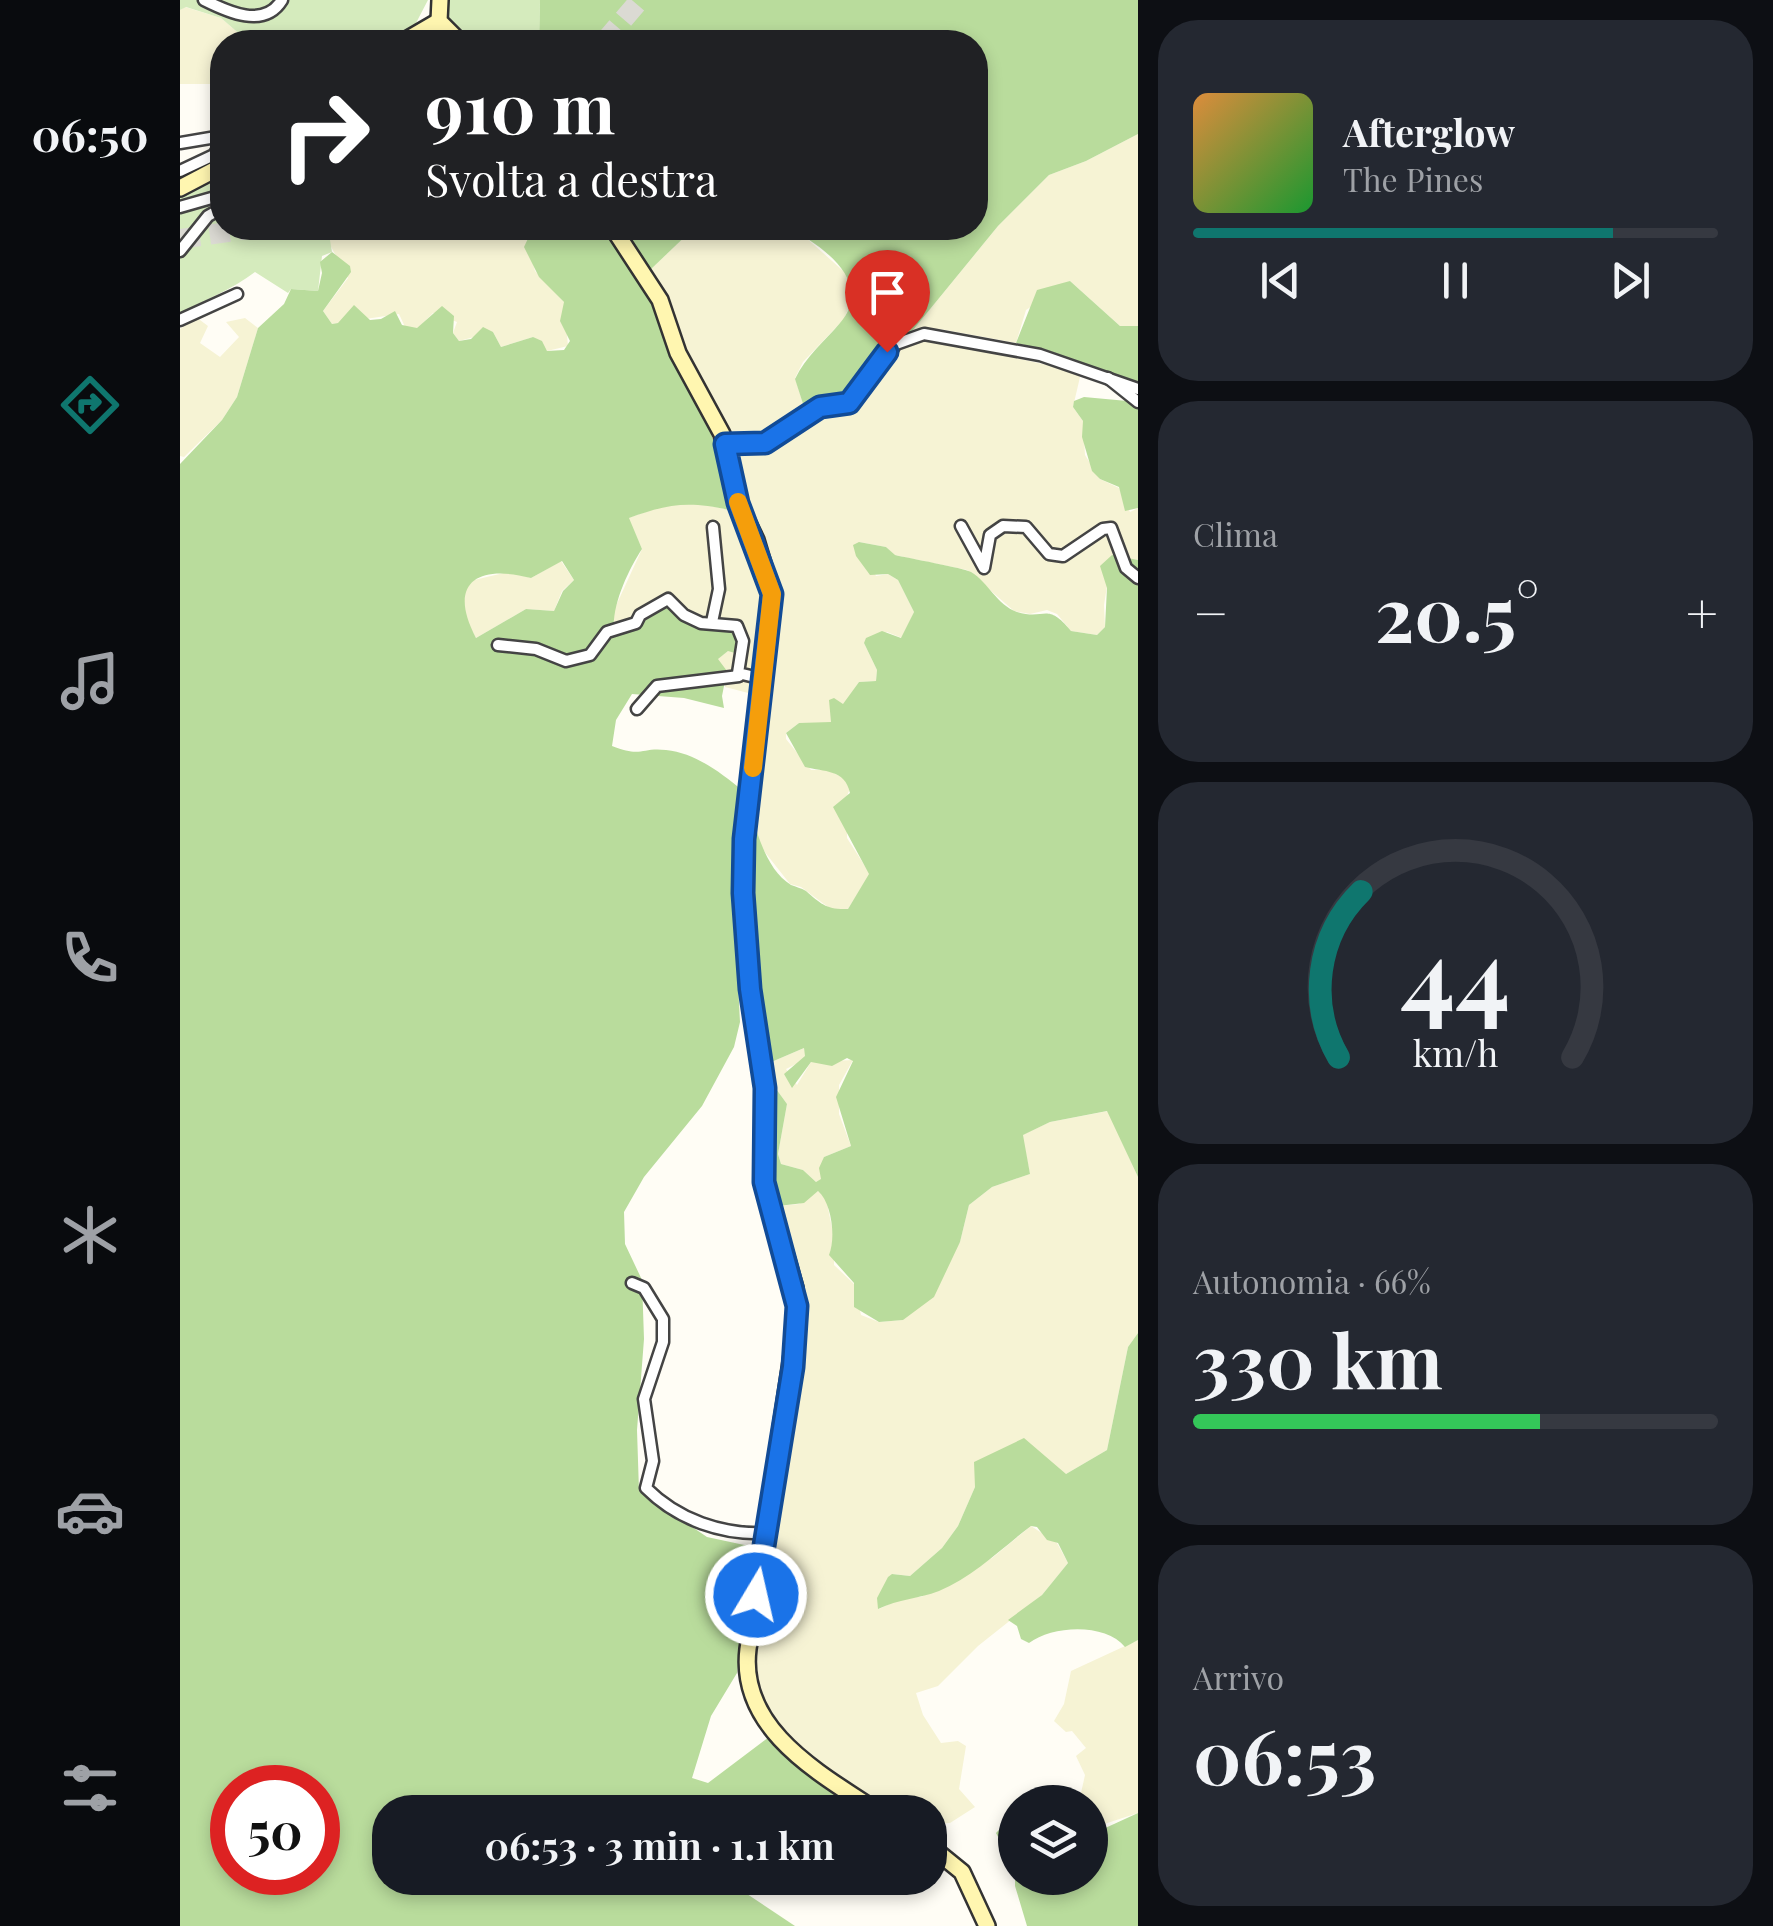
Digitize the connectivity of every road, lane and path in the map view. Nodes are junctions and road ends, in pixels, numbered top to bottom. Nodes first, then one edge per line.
1 (204, 0) edge
2 (282, 0) edge
3 (440, 0) edge
4 (439, 21) junction
5 (424, 30) edge
6 (448, 30) edge
7 (210, 138) edge
8 (180, 143) edge
9 (210, 156) edge
10 (180, 170) edge
11 (210, 172) edge
12 (180, 188) edge
13 (210, 199) edge
14 (180, 208) edge
15 (210, 215) edge
16 (621, 240) edge
17 (180, 251) edge
18 (236, 294) dead end
19 (180, 320) edge
20 (1108, 378) junction
21 (1138, 389) edge
22 (1138, 402) edge
23 (725, 444) junction
24 (962, 526) dead end
25 (713, 527) dead end
26 (1138, 578) edge
27 (712, 622) junction
28 (498, 645) dead end
29 (740, 676) junction
30 (763, 679) junction
31 (637, 710) dead end
32 (632, 1283) dead end
33 (766, 1532) junction
34 (852, 1795) edge
35 (947, 1860) edge
36 (988, 1926) edge

1 - 2 street
3 - 4 main road
4 - 5 main road
4 - 6 main road
7 - 8 street
9 - 10 street
11 - 12 main road
13 - 14 street
15 - 17 street
16 - 23 main road
18 - 19 street
20 - 21 street
20 - 22 street
20 - 23 street
23 - 30 main road
24 - 26 street
25 - 27 street
27 - 28 street
27 - 29 street
29 - 30 street
29 - 31 street
30 - 33 main road
32 - 33 street
33 - 34 main road
35 - 36 main road

